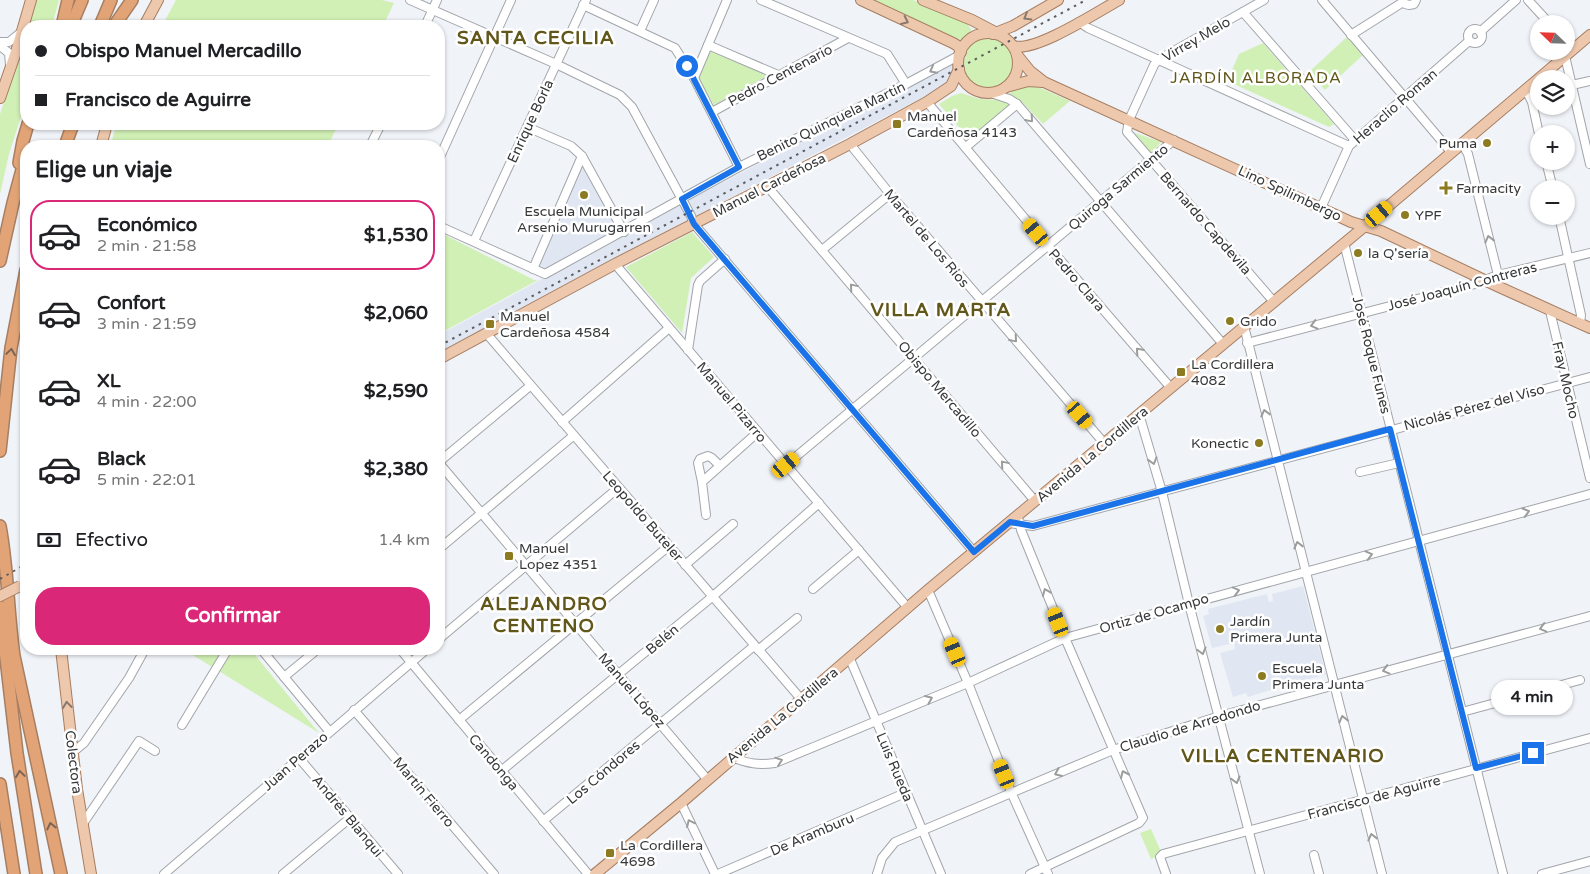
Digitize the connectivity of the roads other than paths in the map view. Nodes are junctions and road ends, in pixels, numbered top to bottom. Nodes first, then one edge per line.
1 (31, 0) edge
2 (68, 0) edge
3 (82, 0) edge
4 (112, 0) edge
5 (132, 0) edge
6 (158, 0) edge
7 (410, 0) edge
8 (437, 0) edge
9 (511, 0) edge
10 (654, 0) edge
11 (727, 0) edge
12 (761, 0) edge
13 (861, 0) edge
14 (923, 0) edge
15 (1055, 0) edge
16 (1119, 0) edge
17 (1264, 0) edge
18 (1322, 0) edge
19 (1416, 0) edge
20 (1516, 0) edge
21 (1528, 0) edge
22 (1403, 1) edge
23 (584, 2) edge
24 (942, 4) edge
25 (432, 10) junction
26 (1243, 12) junction
27 (1542, 15) edge
28 (26, 20) edge
29 (63, 20) edge
30 (74, 20) edge
31 (103, 20) edge
32 (118, 20) edge
33 (147, 20) edge
34 (428, 20) edge
35 (1079, 22) junction
36 (640, 31) junction
37 (20, 34) edge
38 (996, 34) junction
39 (1351, 35) junction
40 (1590, 35) edge
41 (494, 38) junction
42 (848, 38) junction
43 (20, 39) edge
44 (0, 42) edge
45 (1043, 42) junction
46 (708, 45) junction
47 (1575, 45) edge
48 (0, 46) edge
49 (960, 53) junction
50 (1018, 54) junction
51 (1158, 60) junction
52 (1557, 60) edge
53 (556, 64) junction
54 (959, 69) junction
55 (778, 75) junction
56 (8, 76) junction
57 (694, 78) junction
58 (1590, 81) edge
59 (1044, 82) junction
60 (906, 84) junction
61 (1575, 84) edge
62 (1006, 87) junction
63 (975, 90) junction
64 (1526, 90) junction
65 (991, 93) junction
66 (940, 95) junction
67 (1405, 97) junction
68 (0, 98) edge
69 (1575, 98) edge
70 (927, 102) junction
71 (1017, 104) junction
72 (712, 112) junction
73 (1129, 120) junction
74 (1537, 125) edge
75 (526, 126) junction
76 (1174, 140) junction
77 (1352, 143) junction
78 (1462, 143) junction
79 (850, 144) junction
80 (445, 146) edge
81 (966, 147) junction
82 (1451, 152) junction
83 (582, 156) junction
84 (20, 160) edge
85 (1151, 160) junction
86 (1590, 164) edge
87 (739, 167) junction
88 (20, 177) edge
89 (767, 186) junction
90 (890, 194) junction
91 (682, 199) junction
92 (1101, 201) junction
93 (13, 203) junction
94 (1321, 208) junction
95 (694, 224) junction
96 (1562, 225) edge
97 (1365, 226) junction
98 (445, 229) edge
99 (624, 232) junction
100 (474, 241) junction
101 (1344, 243) junction
102 (1048, 246) junction
103 (822, 250) junction
104 (1590, 253) edge
105 (1570, 258) junction
106 (725, 259) junction
107 (0, 261) edge
108 (615, 264) junction
109 (533, 269) junction
110 (1498, 275) junction
111 (1484, 280) junction
112 (1497, 286) junction
113 (20, 301) edge
114 (982, 302) junction
115 (1274, 302) junction
116 (1550, 311) junction
117 (1361, 312) junction
118 (1580, 324) junction
119 (1244, 326) junction
120 (669, 328) junction
121 (1590, 328) edge
122 (486, 333) junction
123 (1248, 343) junction
124 (1223, 344) junction
125 (688, 350) junction
126 (445, 356) edge
127 (914, 358) junction
128 (1590, 377) edge
129 (1567, 382) junction
130 (530, 386) junction
131 (1171, 388) junction
132 (853, 409) junction
133 (1139, 414) junction
134 (562, 422) junction
135 (1390, 429) junction
136 (758, 432) junction
137 (573, 436) junction
138 (1104, 443) junction
139 (0, 451) edge
140 (445, 458) edge
141 (1277, 460) junction
142 (1399, 463) junction
143 (786, 465) junction
144 (719, 466) junction
145 (445, 470) edge
146 (1360, 472) dead end
147 (1590, 478) edge
148 (702, 482) junction
149 (618, 488) junction
150 (1162, 492) junction
151 (1590, 494) edge
152 (1035, 501) junction
153 (818, 503) junction
154 (481, 514) junction
155 (706, 515) dead end
156 (1016, 520) junction
157 (733, 524) dead end
158 (0, 526) edge
159 (1419, 542) junction
160 (445, 544) edge
161 (669, 546) junction
162 (859, 550) junction
163 (974, 552) junction
164 (685, 564) junction
165 (526, 567) junction
166 (1305, 572) junction
167 (20, 586) edge
168 (814, 589) dead end
169 (928, 590) junction
170 (0, 596) edge
171 (712, 597) junction
172 (1189, 604) junction
173 (0, 607) edge
174 (908, 608) junction
175 (1590, 616) edge
176 (797, 618) dead end
177 (575, 624) junction
178 (445, 634) edge
179 (1065, 638) junction
180 (756, 648) junction
181 (1447, 654) junction
182 (62, 655) edge
183 (141, 655) edge
184 (224, 655) edge
185 (266, 655) edge
186 (311, 655) edge
187 (405, 655) edge
188 (420, 655) edge
189 (850, 659) junction
190 (411, 662) junction
191 (619, 675) junction
192 (284, 677) junction
193 (1580, 680) dead end
194 (968, 683) junction
195 (1334, 684) junction
196 (801, 699) junction
197 (354, 710) junction
198 (1462, 712) junction
199 (1220, 716) junction
200 (459, 720) junction
201 (876, 722) junction
202 (661, 723) junction
203 (182, 725) dead end
204 (329, 731) junction
205 (1590, 738) edge
206 (1113, 750) junction
207 (155, 751) dead end
208 (72, 753) junction
209 (732, 757) junction
210 (299, 758) junction
211 (1476, 768) junction
212 (501, 770) junction
213 (707, 779) junction
214 (0, 784) edge
215 (1011, 792) junction
216 (905, 793) junction
217 (1363, 800) junction
218 (681, 803) junction
219 (350, 818) junction
220 (543, 821) junction
221 (82, 825) junction
222 (922, 830) junction
223 (1250, 830) junction
224 (1314, 854) dead end
225 (1590, 861) edge
226 (608, 869) edge
227 (1046, 871) edge
228 (392, 872) edge
229 (14, 874) edge
230 (36, 874) edge
231 (62, 874) edge
232 (91, 874) edge
233 (164, 874) edge
234 (283, 874) edge
235 (494, 874) edge
236 (588, 874) edge
237 (595, 874) edge
238 (716, 874) edge
239 (877, 874) edge
240 (940, 874) edge
241 (1030, 874) edge
242 (1166, 874) edge
243 (1260, 874) edge
244 (1319, 874) edge
245 (1382, 874) edge
246 (1503, 874) edge
247 (1542, 874) edge

1 - 28 main road
2 - 29 highway
3 - 30 highway
4 - 31 highway
5 - 32 highway
6 - 33 main road
7 - 25 street
8 - 25 street
9 - 41 street
10 - 36 street
11 - 46 street
12 - 42 street
13 -> 49 main road
14 - 24 main road, Lino Spilimbergo
15 -> 38 main road
16 - 35 main road
17 - 26 street, Virrey Melo
18 - 39 street
19 - 22 street
20 - 67 street, Heraclio Roman
21 - 27 street
22 - 39 street
23 - 36 street
23 - 53 street, Enrique Borla
24 - 38 main road, Lino Spilimbergo
25 - 34 street
25 - 41 street
26 - 51 street, Virrey Melo
26 - 77 street
35 - 45 main road
35 - 51 street
36 - 57 street
37 - 44 street
38 - 49 main road
38 - 50 main road, Lino Spilimbergo
39 - 67 street
40 - 47 main road, Avenida La Cordillera
41 - 53 street
41 - 80 street
42 - 55 street, Pedro Centenario
42 - 60 street
43 - 56 main road
45 - 50 main road
45 - 50 main road
46 - 55 street
46 - 57 street
48 - 56 street
49 - 54 main road
49 -> 60 street, Benito Quinquela Martín
50 - 59 main road, Lino Spilimbergo
50 - 62 main road
51 - 73 street, Virrey Melo
51 - 77 street
52 - 64 main road, Avenida La Cordillera
53 - 75 street, Enrique Borla
53 - 91 street
54 - 63 main road
54 - 66 main road, Manuel Cardeñosa
55 - 72 street, Pedro Centenario
56 - 68 main road
57 - 72 street
58 - 61 street
59 - 62 main road, Lino Spilimbergo
59 - 73 main road, Lino Spilimbergo
60 - 87 street, Benito Quinquela Martín
62 - 65 main road, Lino Spilimbergo
63 - 65 main road
63 - 66 main road, Manuel Cardeñosa
64 - 74 street
64 - 78 main road, Avenida La Cordillera
65 - 71 street
66 - 70 main road, Manuel Cardeñosa
67 - 77 street, Heraclio Roman
67 - 82 street
69 - 86 street
70 - 79 main road, Manuel Cardeñosa
70 - 81 street, Pedro Clara
71 - 81 street
71 -> 92 street
72 - 87 street
73 - 76 main road, Lino Spilimbergo
73 - 85 street, Bernardo Capdevila
75 - 83 street
75 - 100 street, Enrique Borla
76 - 85 street, Quiroga Sarmiento
76 - 94 main road, Lino Spilimbergo
77 - 94 street, Heraclio Roman
78 - 82 main road, Avenida La Cordillera
110 -> 78 street
79 - 89 main road, Manuel Cardeñosa
79 - 90 street, Martel de Los Ríos
81 - 102 street, Pedro Clara
82 - 97 main road, Avenida La Cordillera
83 - 99 street
83 - 109 street
84 - 93 highway
85 - 92 street, Quiroga Sarmiento
85 - 115 street, Bernardo Capdevila
87 - 91 street, Benito Quinquela Martín
88 - 93 highway
89 - 95 main road, Manuel Cardeñosa
89 - 103 street, Obispo Mercadillo
90 - 103 street
90 - 114 street, Martel de Los Ríos
91 - 95 street
91 - 99 street, Benito Quinquela Martín
92 - 102 street, Quiroga Sarmiento
92 - 124 street
93 - 107 highway
94 - 97 main road, Lino Spilimbergo
95 - 106 street
95 - 108 main road, Manuel Cardeñosa
96 - 105 street
97 - 101 main road, Avenida La Cordillera
97 - 111 main road, Lino Spilimbergo
98 - 100 street
99 - 109 street, Benito Quinquela Martín
100 - 109 street
101 - 115 main road, Avenida La Cordillera
101 - 117 street, José Roque Funes
102 - 114 street, Quiroga Sarmiento
131 -> 102 street, Pedro Clara
127 -> 103 street, Obispo Mercadillo
104 - 105 street, José Joaquín Contreras
105 - 110 street, José Joaquín Contreras
105 - 118 street
106 - 125 street
106 - 132 street
108 - 120 street, Manuel Pizarro
108 - 122 main road, Manuel Cardeñosa
110 - 111 street, José Joaquín Contreras
110 - 112 street
111 - 112 main road, Lino Spilimbergo
111 - 117 street, José Joaquín Contreras
112 - 116 main road, Lino Spilimbergo
139 -> 113 highway
114 - 127 street, Quiroga Sarmiento
114 -> 138 street, Martel de Los Ríos
115 - 119 main road, Avenida La Cordillera
116 - 118 main road, Lino Spilimbergo
116 - 129 street, Fray Mocho
117 -> 123 street, José Joaquín Contreras
117 - 135 street, José Roque Funes
118 - 121 main road, Lino Spilimbergo
119 - 123 street
119 - 124 main road, Avenida La Cordillera
120 - 125 street, Manuel Pizarro
120 - 134 street
122 - 126 main road, Manuel Cardeñosa
122 - 130 street, Leopoldo Buteler
141 -> 123 street
124 - 131 main road, Avenida La Cordillera
125 - 136 street, Manuel Pizarro
127 - 132 street, Quiroga Sarmiento
152 -> 127 street, Obispo Mercadillo
128 - 129 street, Nicolás Pérez del Viso
129 - 135 street, Nicolás Pérez del Viso
129 - 147 street, Fray Mocho
130 - 134 street, Leopoldo Buteler
130 - 140 street
131 - 133 main road, Avenida La Cordillera
132 - 143 street, Quiroga Sarmiento
132 - 163 street
133 - 138 main road, Avenida La Cordillera
133 -> 150 street
134 - 137 street, Leopoldo Buteler
135 - 141 street, Nicolás Pérez del Viso
135 - 142 street, José Roque Funes
136 - 143 street, Manuel Pizarro
136 - 144 street
137 - 149 street, Leopoldo Buteler
137 - 154 street
138 - 152 main road, Avenida La Cordillera
141 - 150 street, Nicolás Pérez del Viso
166 -> 141 street
142 - 146 street
142 - 159 street, José Roque Funes
143 - 153 street, Manuel Pizarro
144 - 148 street
144 - 148 street
145 - 154 street, Manuel López
148 - 155 street
149 - 161 street, Leopoldo Buteler
149 - 165 street
150 - 156 street, Nicolás Pérez del Viso
150 - 172 street
159 -> 151 street, Ortiz de Ocampo
152 - 156 main road, Avenida La Cordillera
153 - 162 street, Manuel Pizarro
153 - 171 street, Belén
154 - 160 street
154 - 165 street, Manuel López
156 - 163 main road, Avenida La Cordillera
179 -> 156 street
157 - 164 street
231 -> 158 highway
166 -> 159 street, Ortiz de Ocampo
159 - 181 street, José Roque Funes
161 - 164 street, Leopoldo Buteler
161 - 177 street
162 - 168 street
162 - 174 street, Manuel Pizarro
163 - 169 main road, Avenida La Cordillera
164 - 171 street, Leopoldo Buteler
165 - 177 street, Manuel López
165 - 178 street
172 -> 166 street, Ortiz de Ocampo
166 - 195 street
167 - 170 main road, bridge
169 - 174 main road, Avenida La Cordillera
169 - 194 street
171 - 180 street, Leopoldo Buteler
171 - 191 street, Belén
172 - 179 street, Ortiz de Ocampo
172 -> 199 street
230 -> 173 highway
174 - 189 main road, Avenida La Cordillera
175 -> 181 street, Claudio de Arredondo
176 - 180 street, Los Cóndores
177 - 191 street, Manuel López
177 - 200 street
179 - 194 street, Ortiz de Ocampo
179 - 206 street
180 - 196 street, Leopoldo Buteler
180 - 202 street, Los Cóndores
181 -> 195 street, Claudio de Arredondo
181 - 198 street, José Roque Funes
208 -> 182 main road, Colectora
183 - 208 street
184 - 203 street
185 - 192 street
186 - 192 street
187 - 190 street, Candonga
188 - 190 street, Juan Perazo
189 - 196 main road, Avenida La Cordillera
189 - 201 street, Luis Rueda
190 - 197 street, Juan Perazo
190 - 200 street, Candonga
191 - 202 street, Manuel López
191 - 212 street, Belén
192 - 204 street
193 - 198 street
201 -> 194 street, Ortiz de Ocampo
194 - 215 street
195 - 199 street, Claudio de Arredondo
217 -> 195 street
196 - 209 main road, Avenida La Cordillera
197 - 204 street, Juan Perazo
197 - 235 street, Martín Fierro
198 - 211 street, José Roque Funes
199 - 206 street, Claudio de Arredondo
199 -> 223 street
200 - 212 street, Candonga
209 -> 201 street, Ortiz de Ocampo
201 - 216 street, Luis Rueda
202 - 213 street, Manuel López
202 - 220 street, Los Cóndores
204 - 210 street, Juan Perazo
205 - 211 street, Francisco de Aguirre
206 -> 215 street, Claudio de Arredondo
227 -> 206 street
207 - 221 street
208 - 221 main road, Colectora
209 - 213 main road, Avenida La Cordillera
210 - 219 street, Andrés Blanqui
210 - 233 street, Juan Perazo
211 - 217 street, Francisco de Aguirre
211 - 246 street, José Roque Funes
212 - 220 street, Candonga
213 - 218 main road, Avenida La Cordillera
214 - 229 highway
215 - 222 street, Claudio de Arredondo
215 - 227 street
216 - 222 street, Luis Rueda
216 - 238 street, De Aramburu
217 - 223 street, Francisco de Aguirre
245 -> 217 street
218 - 226 main road, Avenida La Cordillera
238 -> 218 street
219 - 228 street, Andrés Blanqui
219 - 234 street
220 - 236 street, Candonga
221 - 232 main road, Colectora
222 - 239 street, Claudio de Arredondo
222 - 240 street, Luis Rueda
223 - 242 street, Francisco de Aguirre
223 - 243 street
224 - 244 street
225 - 247 street
226 - 237 main road, Avenida La Cordillera
227 - 241 street

